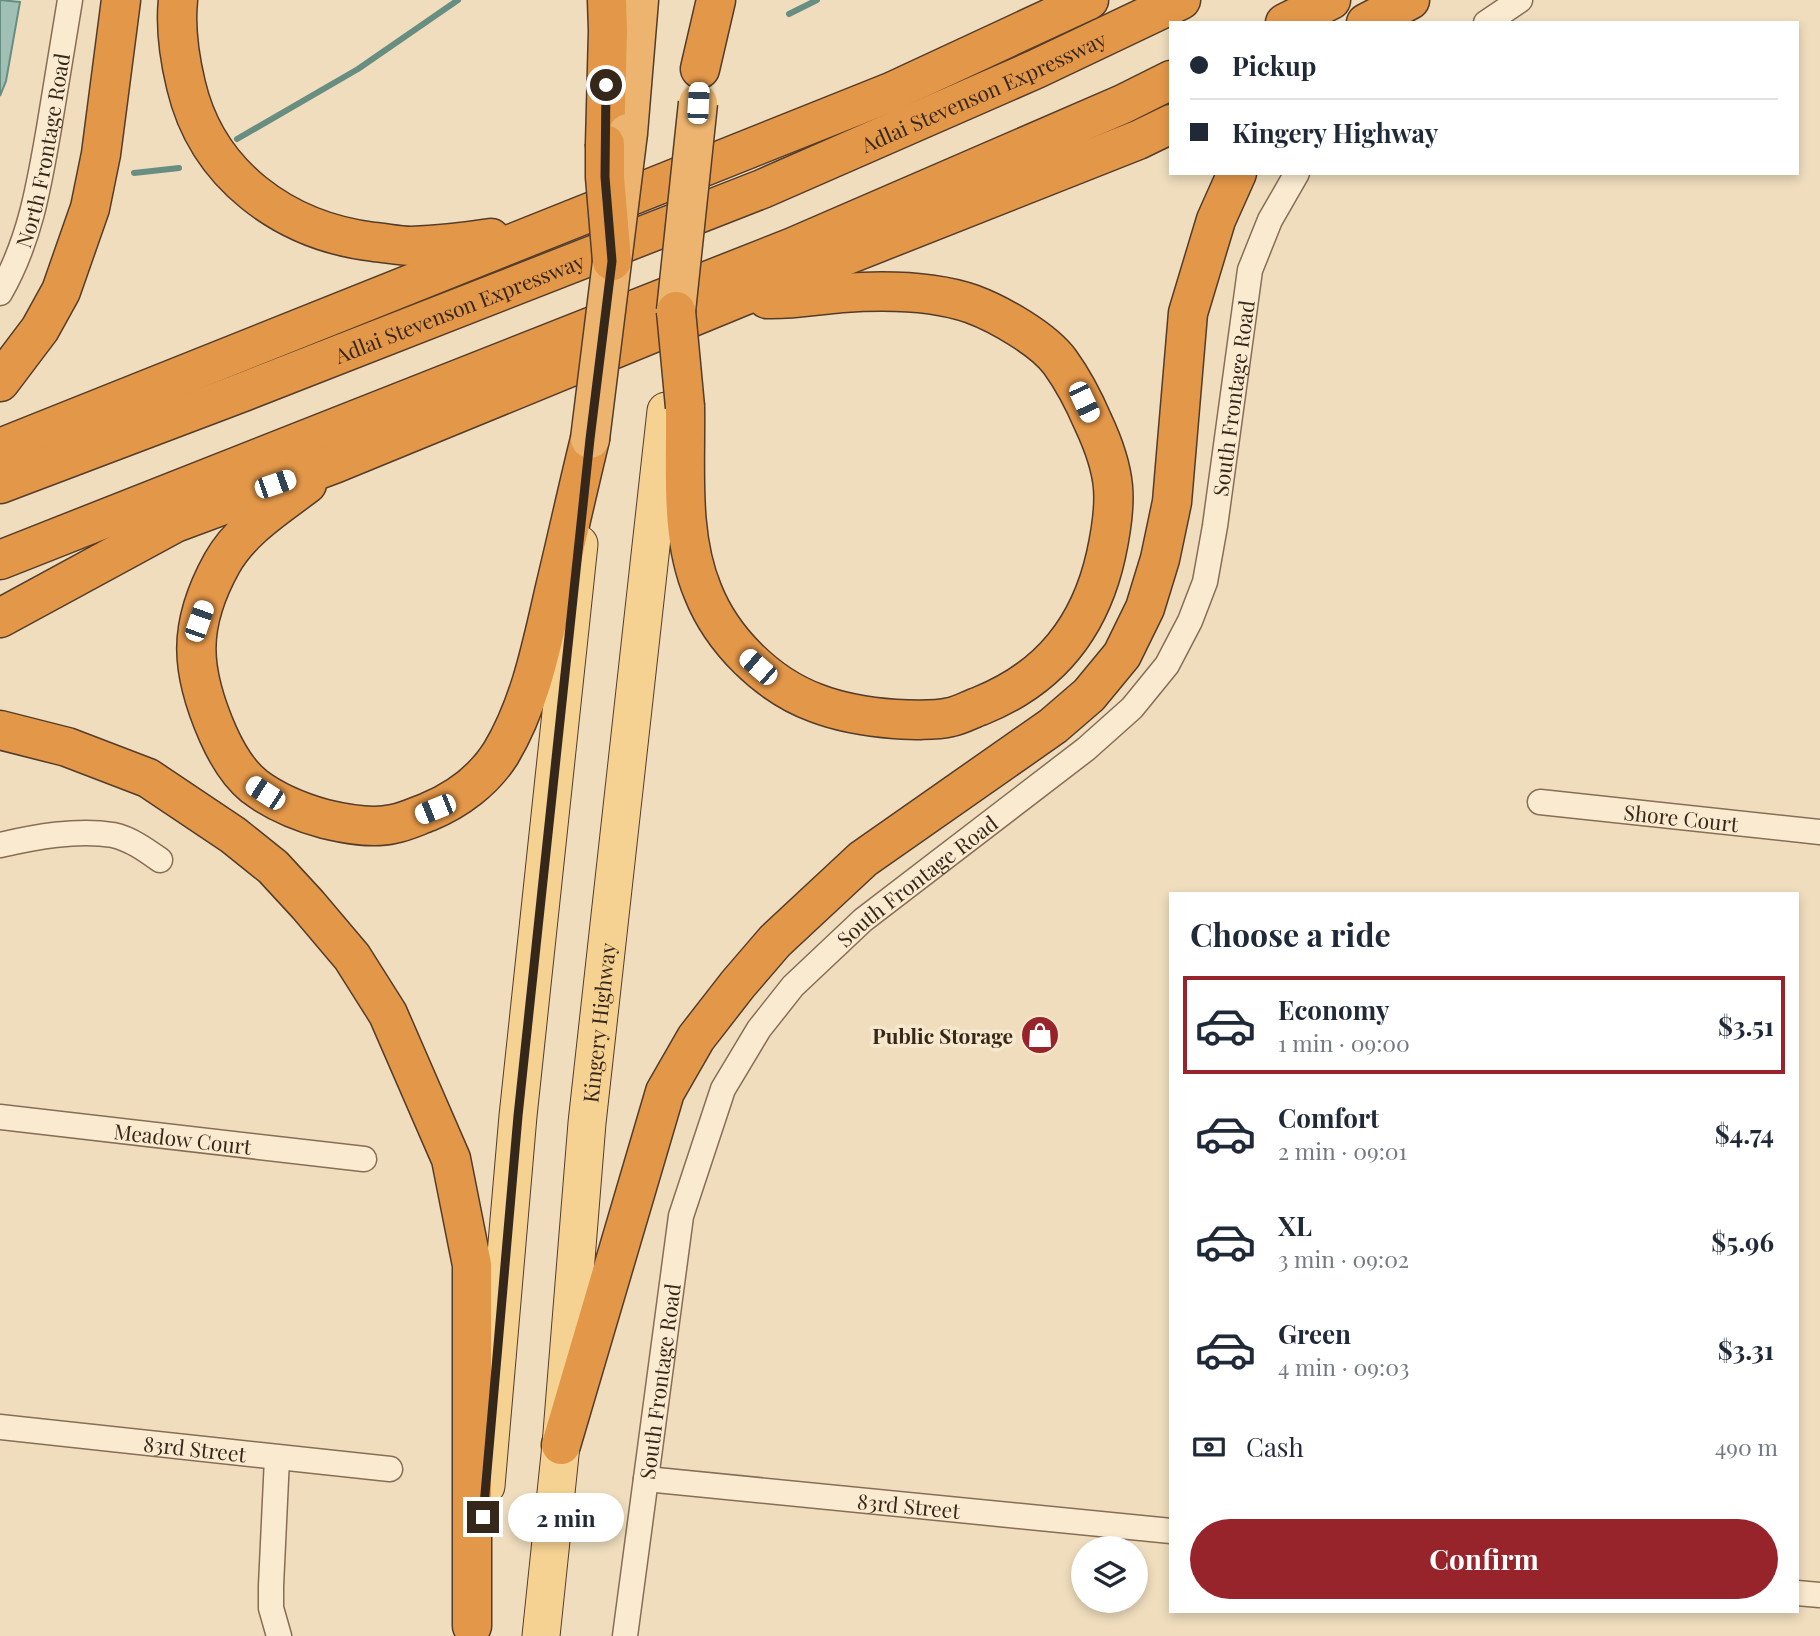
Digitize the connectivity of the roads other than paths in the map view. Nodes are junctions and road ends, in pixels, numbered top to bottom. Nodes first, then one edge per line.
1 (70, 0) edge
2 (121, 0) edge
3 (178, 0) edge
4 (607, 0) edge
5 (639, 0) edge
6 (706, 0) edge
7 (716, 0) edge
8 (1038, 0) edge
9 (1089, 0) edge
10 (1181, 0) edge
11 (1331, 0) edge
12 (1410, 0) edge
13 (1437, 0) edge
14 (1520, 0) edge
15 (1289, 21) edge
16 (1370, 21) edge
17 (1407, 21) edge
18 (1489, 21) edge
19 (1169, 81) edge
20 (699, 86) junction
21 (891, 92) junction
22 (1169, 125) edge
23 (617, 139) junction
24 (1236, 175) edge
25 (1296, 175) edge
26 (555, 226) junction
27 (0, 293) edge
28 (741, 298) junction
29 (0, 382) edge
30 (675, 409) junction
31 (590, 439) junction
32 (0, 448) edge
33 (334, 464) junction
34 (0, 484) edge
35 (0, 560) edge
36 (0, 618) edge
37 (0, 730) edge
38 (1540, 802) dead end
39 (1820, 832) edge
40 (0, 845) edge
41 (160, 860) dead end
42 (0, 1117) edge
43 (364, 1159) dead end
44 (0, 1427) edge
45 (561, 1445) junction
46 (277, 1458) junction
47 (390, 1469) dead end
48 (646, 1479) junction
49 (1169, 1531) edge
50 (1799, 1593) edge
51 (1820, 1595) edge
52 (472, 1631) edge
53 (279, 1636) edge
54 (541, 1636) edge
55 (625, 1636) edge

1 - 27 street, North Frontage Road
2 - 29 highway
3 - 26 highway
4 - 23 highway
5 - 23 highway
6 - 20 highway
7 - 20 highway
8 - 21 highway
9 - 21 highway
10 - 34 highway, Adlai Stevenson Expressway
11 - 15 highway
12 - 16 highway
13 - 17 highway
14 - 18 street
19 - 35 highway
20 - 30 highway, bridge
21 - 26 highway
22 - 28 highway
23 - 31 highway, bridge
24 - 45 highway
25 - 48 street, South Frontage Road
26 - 32 highway
28 - 30 highway
28 - 33 highway
30 - 45 main road, Kingery Highway
31 - 33 highway
31 - 52 main road
33 - 36 highway
37 - 52 highway
38 - 39 street, Shore Court
40 - 41 street
42 - 43 street, Meadow Court
44 - 46 street, 83rd Street
45 - 54 main road, Kingery Highway
46 - 47 street, 83rd Street
46 - 53 street
48 - 49 street, 83rd Street
48 - 55 street, South Frontage Road
50 - 51 street

